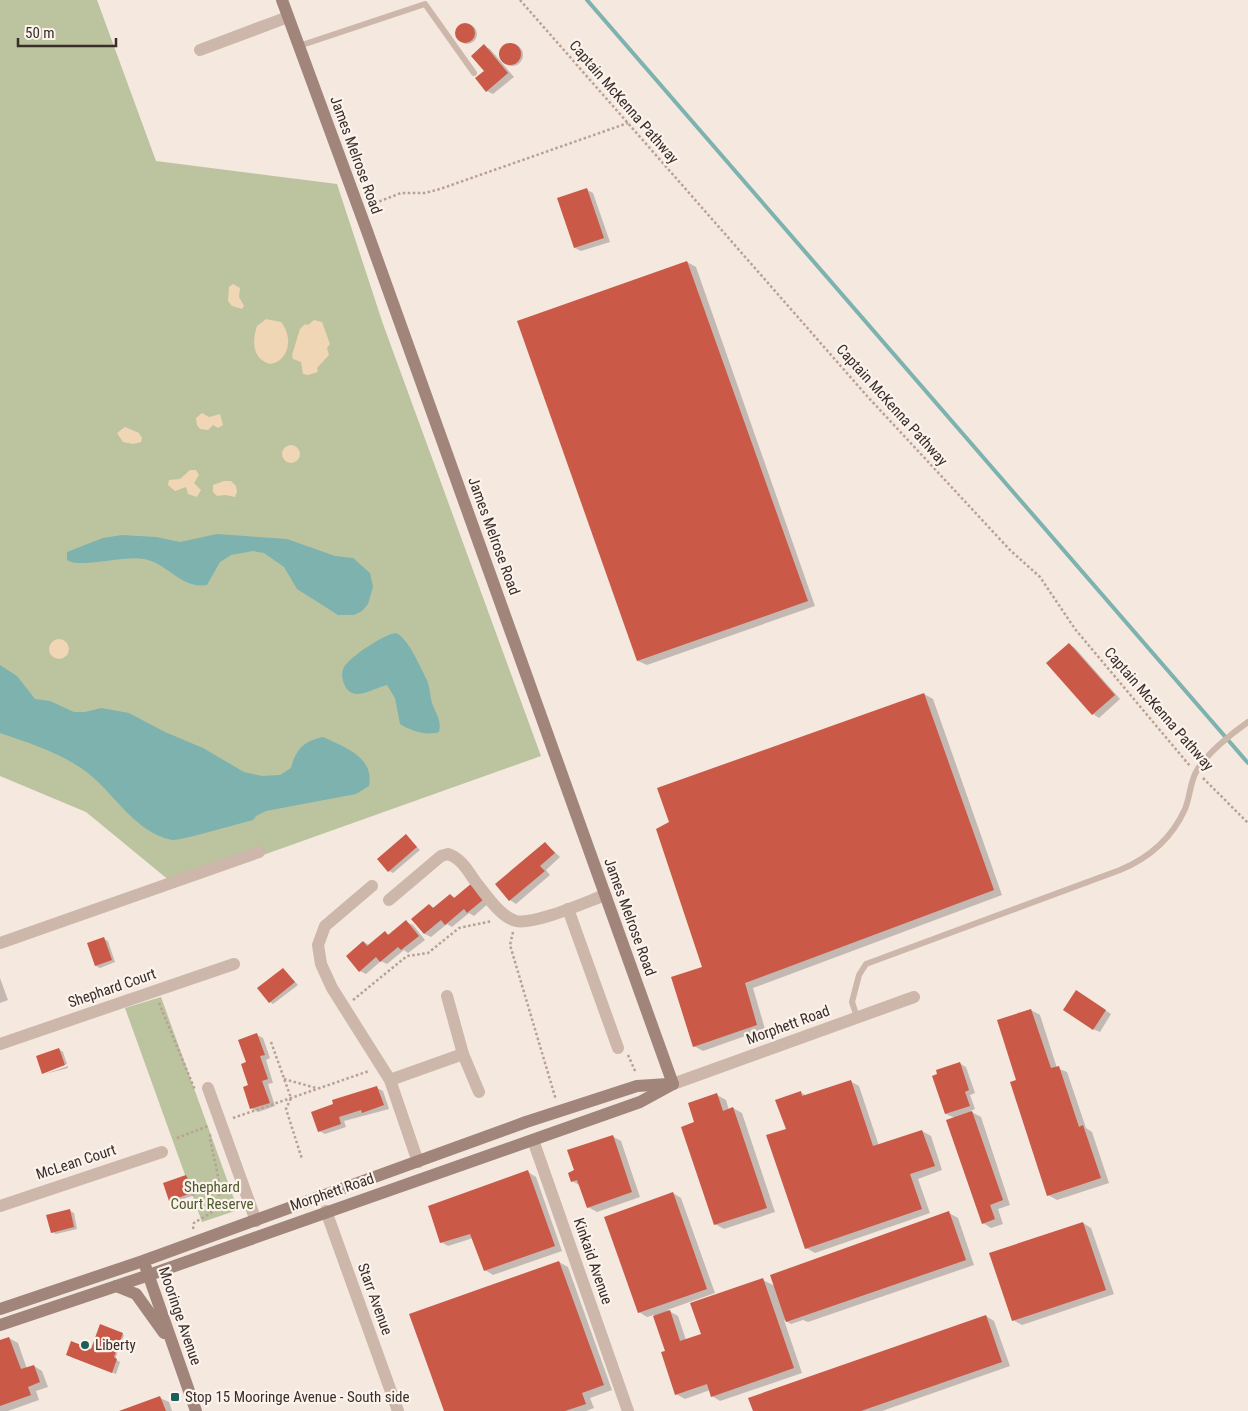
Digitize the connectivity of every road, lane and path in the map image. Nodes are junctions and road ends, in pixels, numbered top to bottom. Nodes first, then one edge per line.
1 (282, 0) edge
2 (520, 0) edge
3 (288, 17) junction
4 (298, 46) junction
5 (200, 50) dead end
6 (474, 73) dead end
7 (628, 123) junction
8 (359, 209) junction
9 (1248, 722) edge
10 (1196, 772) junction
11 (1248, 823) edge
12 (259, 852) dead end
13 (372, 886) dead end
14 (605, 895) junction
15 (389, 900) dead end
16 (568, 909) junction
17 (502, 912) junction
18 (515, 921) junction
19 (0, 942) edge
20 (234, 964) dead end
21 (154, 991) junction
22 (447, 996) dead end
23 (914, 997) dead end
24 (344, 1008) junction
25 (857, 1017) junction
26 (271, 1042) dead end
27 (0, 1044) edge
28 (618, 1048) joint
29 (463, 1054) junction
30 (382, 1067) junction
31 (637, 1075) dead end
32 (284, 1079) junction
33 (390, 1080) junction
34 (673, 1084) junction
35 (208, 1088) dead end
36 (318, 1089) junction
37 (196, 1092) dead end
38 (479, 1092) dead end
39 (291, 1098) junction
40 (558, 1104) dead end
41 (206, 1118) dead end
42 (526, 1122) junction
43 (215, 1124) junction
44 (177, 1138) dead end
45 (532, 1140) junction
46 (162, 1152) dead end
47 (302, 1159) dead end
48 (418, 1162) junction
49 (322, 1198) junction
50 (0, 1206) edge
51 (326, 1211) junction
52 (256, 1221) junction
53 (195, 1235) dead end
54 (144, 1261) junction
55 (149, 1275) junction
56 (116, 1286) junction
57 (0, 1309) edge
58 (0, 1325) edge
59 (182, 1372) junction
60 (196, 1411) edge
61 (398, 1411) edge
62 (628, 1411) edge

1 - 3 street, James Melrose Road
2 - 7 path, Captain McKenna Pathway
3 - 4 street, James Melrose Road
3 - 5 street
4 - 6 lane
4 - 8 street, James Melrose Road
7 - 8 path
7 - 10 path, Captain McKenna Pathway
8 - 14 street, James Melrose Road
9 - 10 lane
10 - 11 path, Captain McKenna Pathway
10 - 25 lane
12 - 19 street
13 - 24 street
14 - 16 street
14 - 34 street, James Melrose Road
15 - 17 street
16 - 18 street
16 - 28 street
17 - 18 street
17 - 24 path
18 - 40 path
20 - 21 street, Shephard Court
21 - 27 street, Shephard Court
21 - 37 path
22 - 29 street
23 - 25 street, Morphett Road
24 - 30 street
25 - 34 street, Morphett Road
26 - 32 path
28 - 31 path
29 - 33 street
29 - 38 street
30 - 33 street
30 - 36 path
32 - 36 path
32 - 39 path
33 - 48 street
34 - 42 street, Morphett Road
34 - 45 street, Morphett Road
35 - 43 street
36 - 39 path
39 - 43 path
39 - 47 path
41 - 43 path
42 - 45 street, Kinkaid Avenue
42 - 48 street, Morphett Road
43 - 44 path
43 - 52 street
43 - 53 path
45 - 51 street, Morphett Road
45 - 62 street, Kinkaid Avenue
46 - 50 street, McLean Court
48 - 49 street, Morphett Road
49 - 51 street, Starr Avenue
49 - 52 street, Morphett Road
51 - 55 street, Morphett Road
51 - 61 street, Starr Avenue
52 - 54 street, Morphett Road
54 - 55 street, Mooringe Avenue
54 - 57 street, Morphett Road
55 - 56 street, Morphett Road
55 - 59 street, Mooringe Avenue
56 - 58 street, Morphett Road
56 - 59 street
59 - 60 street, Mooringe Avenue

